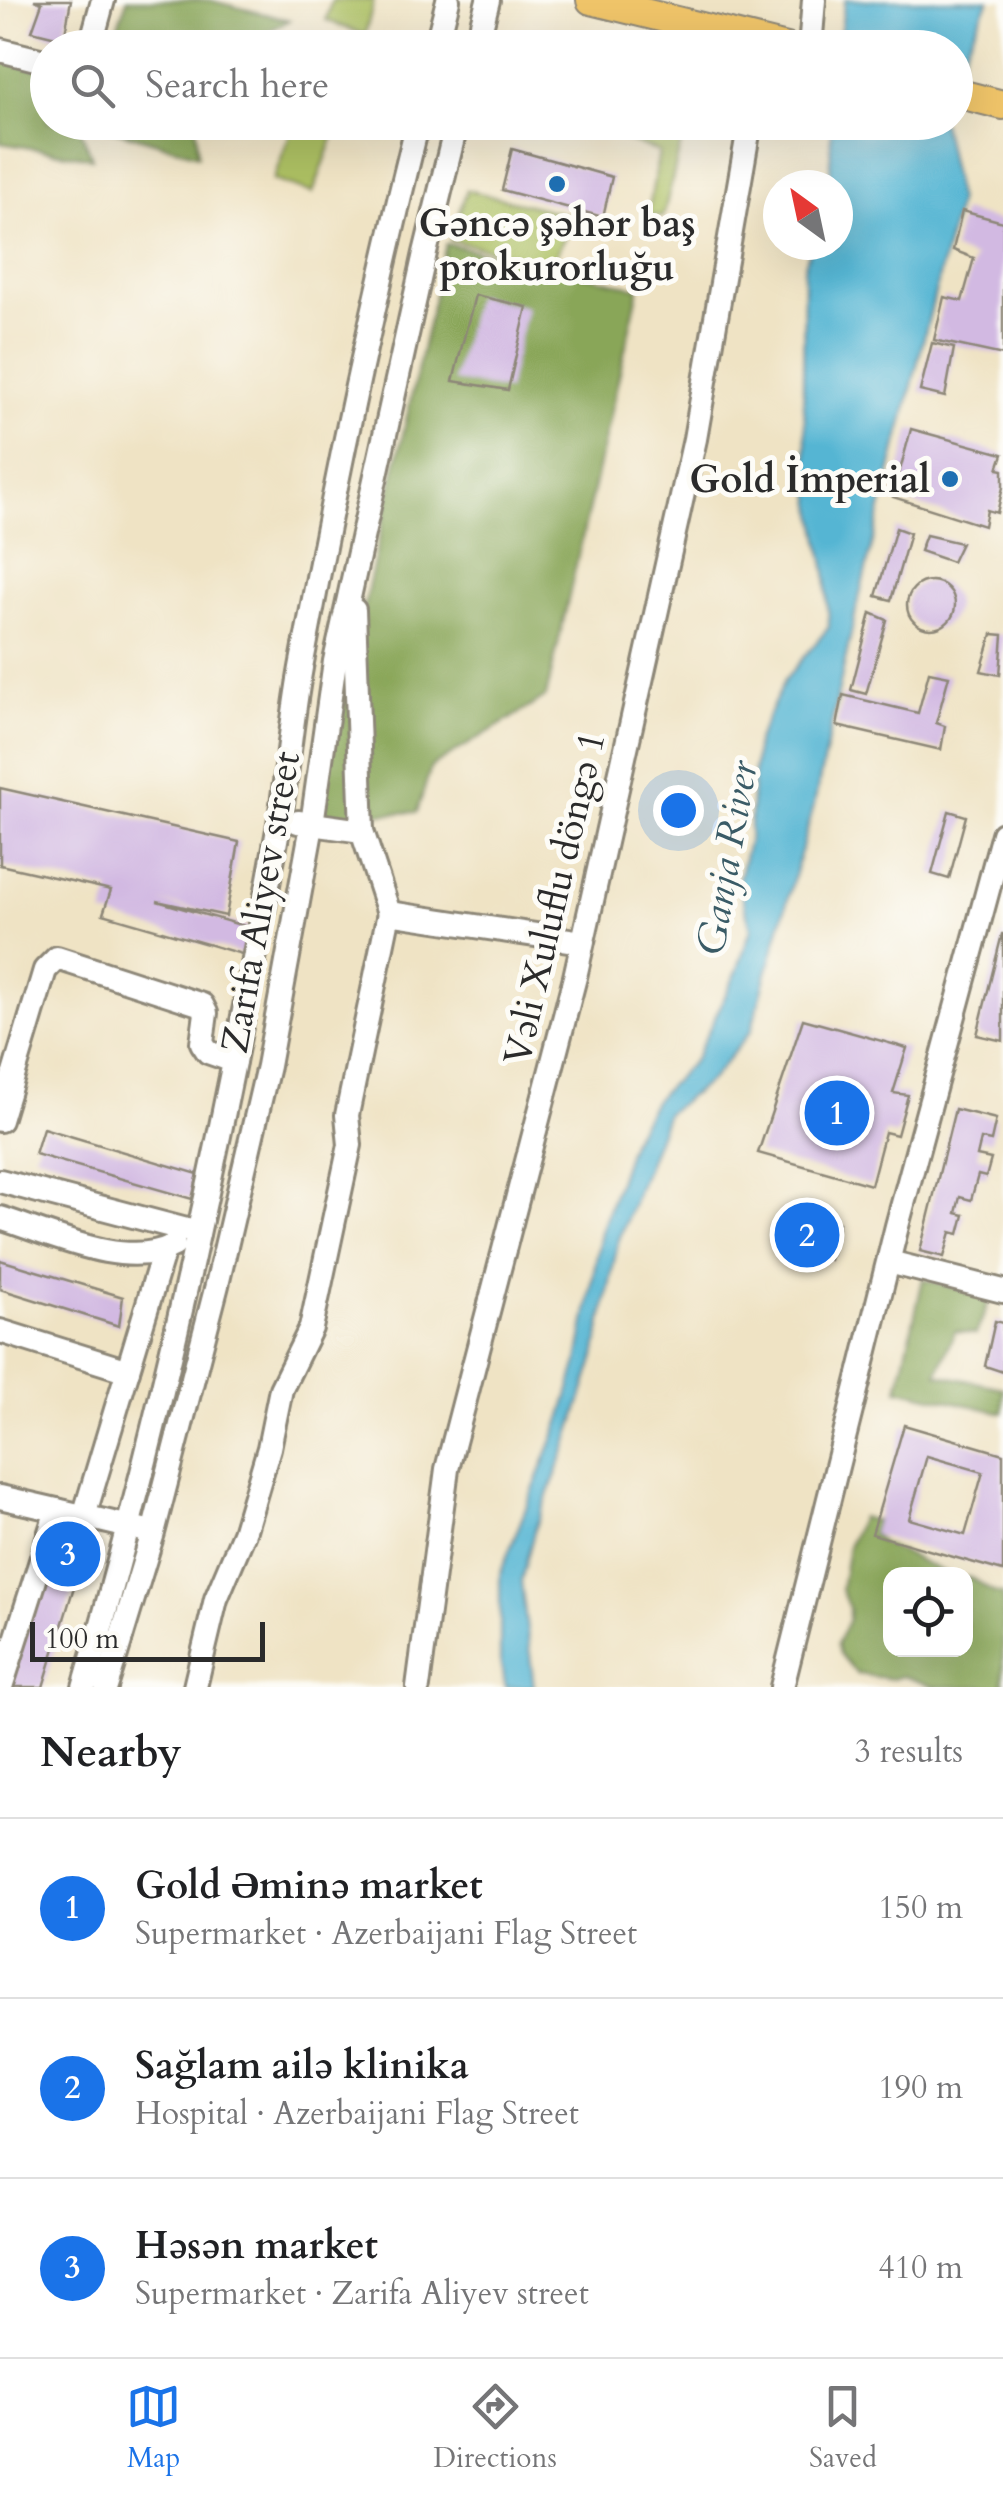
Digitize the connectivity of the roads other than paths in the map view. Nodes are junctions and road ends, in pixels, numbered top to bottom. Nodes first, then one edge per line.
1 (103, 0) edge
2 (448, 0) edge
3 (488, 0) edge
4 (591, 0) edge
5 (814, 0) edge
6 (95, 30) edge
7 (440, 30) edge
8 (480, 30) edge
9 (708, 30) edge
10 (812, 30) edge
11 (0, 50) edge
12 (30, 58) edge
13 (973, 98) edge
14 (1003, 105) edge
15 (414, 140) edge
16 (453, 140) edge
17 (747, 140) edge
18 (353, 577) junction
19 (280, 820) junction
20 (312, 824) junction
21 (362, 832) junction
22 (1003, 834) edge
23 (389, 913) junction
24 (582, 942) junction
25 (234, 1061) junction
26 (0, 1120) edge
27 (0, 1181) edge
28 (0, 1218) edge
29 (198, 1233) junction
30 (164, 1250) junction
31 (889, 1262) junction
32 (1003, 1291) edge
33 (0, 1331) edge
34 (128, 1371) junction
35 (0, 1496) edge
36 (57, 1510) junction
37 (84, 1516) junction
38 (142, 1530) junction
39 (788, 1686) edge
40 (1, 1687) edge
41 (84, 1687) edge
42 (106, 1687) edge
43 (195, 1687) edge
44 (418, 1687) edge

1 - 6 street
2 - 7 street
3 - 8 street
4 - 9 main road
5 - 10 street
11 - 12 street
13 - 14 main road
15 - 19 street, Zarifa Aliyev street
16 - 18 street, Zarifa Aliyev street
17 - 24 street, Vəli Xuluflu döngə 1
18 - 20 street, Zarifa Aliyev street
18 - 21 street
19 - 20 street
19 - 25 street, Zarifa Aliyev street
20 - 21 street
20 - 38 street, Zarifa Aliyev street
21 - 23 street
22 - 31 street
23 - 24 street
23 - 43 street
24 - 44 street, Vəli Xuluflu döngə 1
25 - 26 street
25 - 29 street, Zarifa Aliyev street
27 - 29 street
28 - 30 street
29 - 30 street
29 - 38 street, Zarifa Aliyev street
30 - 34 street
31 - 32 street
31 - 39 street
33 - 34 street
34 - 37 street
35 - 36 street
36 - 37 street
36 - 40 street
37 - 38 street
38 - 41 street, Zarifa Aliyev street
38 - 42 street, Zarifa Aliyev street

